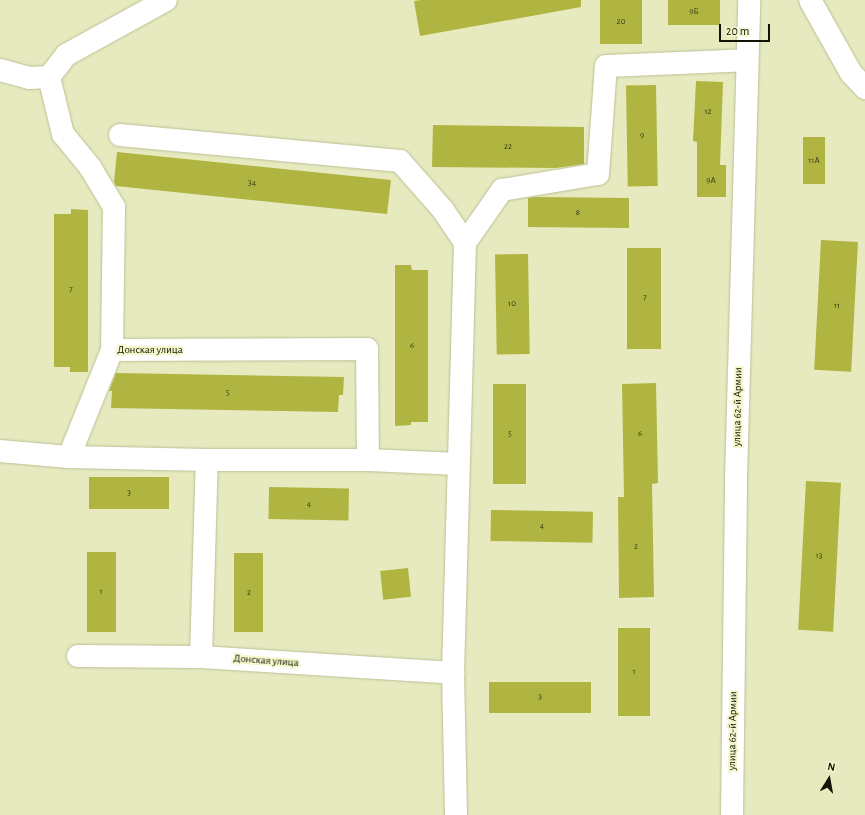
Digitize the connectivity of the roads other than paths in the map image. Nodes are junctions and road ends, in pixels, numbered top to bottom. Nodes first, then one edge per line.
1 (166, 0) edge
2 (749, 0) edge
3 (810, 0) edge
4 (747, 60) junction
5 (0, 70) edge
6 (49, 78) junction
7 (865, 88) edge
8 (120, 135) dead end
9 (465, 243) junction
10 (112, 350) junction
11 (0, 452) edge
12 (69, 457) junction
13 (207, 460) junction
14 (368, 460) junction
15 (458, 464) junction
16 (78, 656) dead end
17 (201, 657) junction
18 (453, 673) junction
19 (456, 815) edge
20 (732, 815) edge

1 - 6 street
2 - 4 street, улица 62-й Армии
3 - 7 street
4 - 9 street
4 - 20 street, улица 62-й Армии
5 - 6 street
6 - 10 street, Донская улица
8 - 9 street
9 - 15 street
10 - 12 street
10 - 14 street, Донская улица
11 - 12 street
12 - 13 street
13 - 14 street
13 - 17 street
14 - 15 street
15 - 18 street
16 - 17 street, Донская улица
17 - 18 street, Донская улица
18 - 19 street

